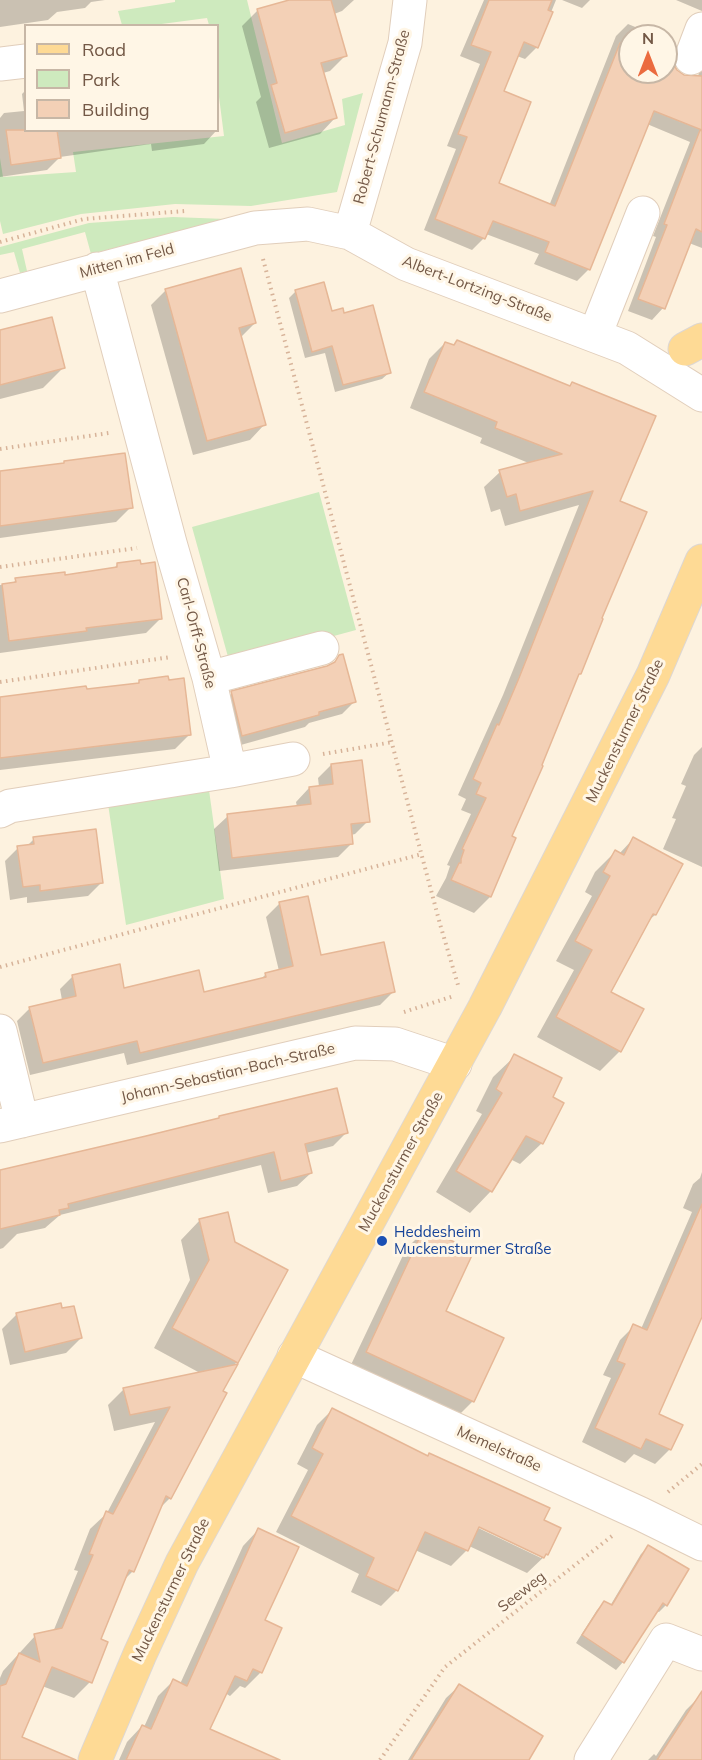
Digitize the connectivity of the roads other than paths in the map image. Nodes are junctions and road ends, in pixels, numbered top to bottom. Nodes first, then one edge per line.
1 (410, 0) edge
2 (24, 61) edge
3 (0, 64) edge
4 (643, 213) dead end
5 (255, 228) joint
6 (350, 233) junction
7 (97, 269) junction
8 (0, 296) edge
9 (595, 335) junction
10 (627, 348) junction
11 (696, 349) edge
12 (702, 395) edge
13 (702, 561) edge
14 (322, 648) dead end
15 (205, 665) junction
16 (293, 759) road end
17 (230, 771) junction
18 (0, 811) edge
19 (0, 1031) edge
20 (455, 1064) junction
21 (11, 1123) edge
22 (294, 1356) junction
23 (702, 1544) edge
24 (702, 1653) edge
25 (95, 1760) edge
26 (591, 1760) edge

1 - 6 street, Robert-Schumann-Straße
2 - 3 street
4 - 9 street
5 - 6 street, Albert-Lortzing-Straße
5 - 7 street, Mitten im Feld
6 - 9 street, Albert-Lortzing-Straße
7 - 8 street, Mitten im Feld
7 - 15 street, Carl-Orff-Straße
9 - 10 street, Albert-Lortzing-Straße
10 - 11 street, Albert-Lortzing-Straße
10 - 12 street, Albert-Lortzing-Straße
13 - 20 main road, Muckensturmer Straße
14 - 15 street
15 - 17 street, Carl-Orff-Straße
16 - 17 street
17 - 18 street
19 - 21 street
20 - 21 street, Johann-Sebastian-Bach-Straße
20 - 22 main road, Muckensturmer Straße
22 - 23 street, Memelstraße
22 - 25 main road, Muckensturmer Straße
24 - 26 street

